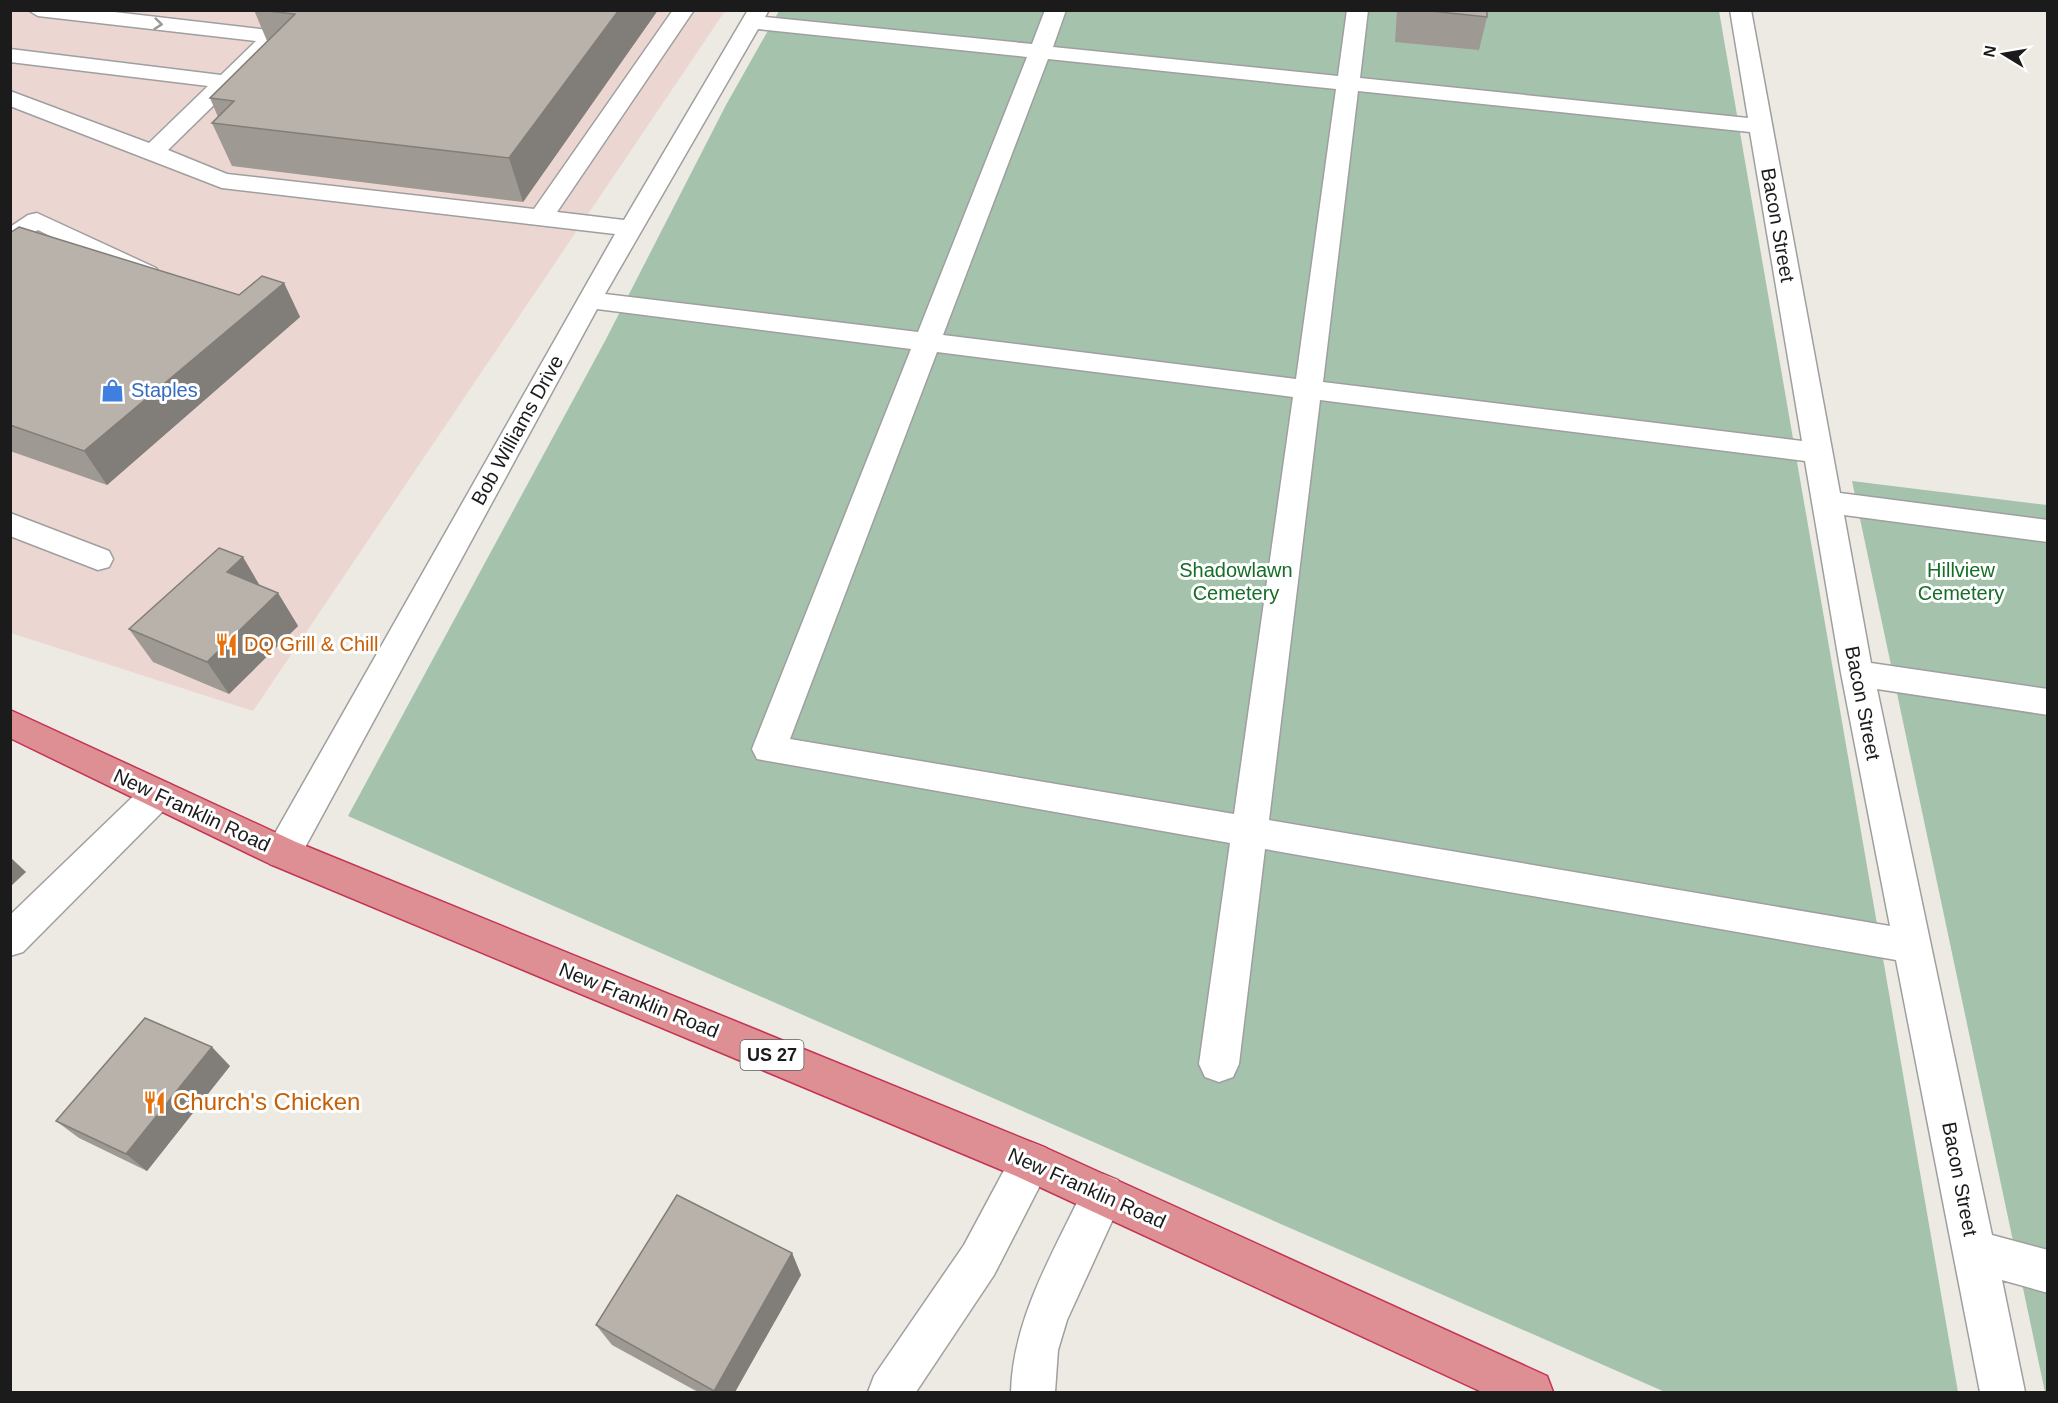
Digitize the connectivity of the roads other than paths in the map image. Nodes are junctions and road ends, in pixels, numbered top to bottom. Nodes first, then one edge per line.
1 (301, 10) edge
2 (684, 10) edge
3 (1056, 10) edge
4 (1358, 10) edge
5 (1740, 10) edge
6 (26, 12) edge
7 (755, 16) edge
8 (273, 37) junction
9 (1040, 52) junction
10 (10, 56) edge
11 (226, 82) junction
12 (1349, 84) junction
13 (10, 98) edge
14 (1761, 126) junction
15 (153, 152) junction
16 (10, 204) edge
17 (540, 217) junction
18 (37, 220) junction
19 (631, 228) junction
20 (10, 238) edge
21 (173, 286) edge
22 (589, 300) junction
23 (927, 342) junction
24 (1307, 390) junction
25 (1818, 453) junction
26 (1826, 502) junction
27 (10, 524) edge
28 (2048, 531) edge
29 (98, 559) dead end
30 (1857, 673) junction
31 (2048, 702) edge
32 (10, 723) edge
33 (158, 794) junction
34 (1251, 832) junction
35 (283, 853) junction
36 (10, 940) edge
37 (1912, 946) junction
38 (1219, 1064) dead end
39 (1031, 1162) junction
40 (1103, 1195) junction
41 (1974, 1251) junction
42 (2048, 1272) edge
43 (890, 1392) edge
44 (1033, 1392) edge
45 (1531, 1392) edge
46 (2003, 1392) edge

1 - 8 street
2 - 17 street
3 - 9 street
4 - 12 street
5 - 14 street, Bacon Street
6 -> 8 street
7 - 9 street
7 - 19 street, Bob Williams Drive
8 - 11 street
9 - 12 street
9 - 23 street
10 - 11 street
11 - 15 street
12 - 14 street
12 - 24 street
13 - 15 street
14 - 25 street, Bacon Street
15 - 17 street
16 - 18 street
17 - 19 street
18 - 20 street
18 - 21 street
19 - 22 street, Bob Williams Drive
22 - 23 street
22 - 35 street, Bob Williams Drive
23 - 24 street
23 - 34 street
24 - 25 street
24 - 34 street
25 - 26 street, Bacon Street
26 - 28 street
26 - 30 street, Bacon Street
27 - 29 street
30 - 31 street
30 - 37 street, Bacon Street
32 - 33 highway, New Franklin Road / US 27
33 - 35 highway, New Franklin Road / US 27
33 - 36 street
34 - 37 street
34 - 38 street
35 - 39 highway, New Franklin Road / US 27
37 - 41 street, Bacon Street
39 - 40 highway, New Franklin Road / US 27
39 - 43 street
40 - 44 street
40 - 45 highway, New Franklin Road / US 27
41 - 42 street
41 - 46 street, Bacon Street

